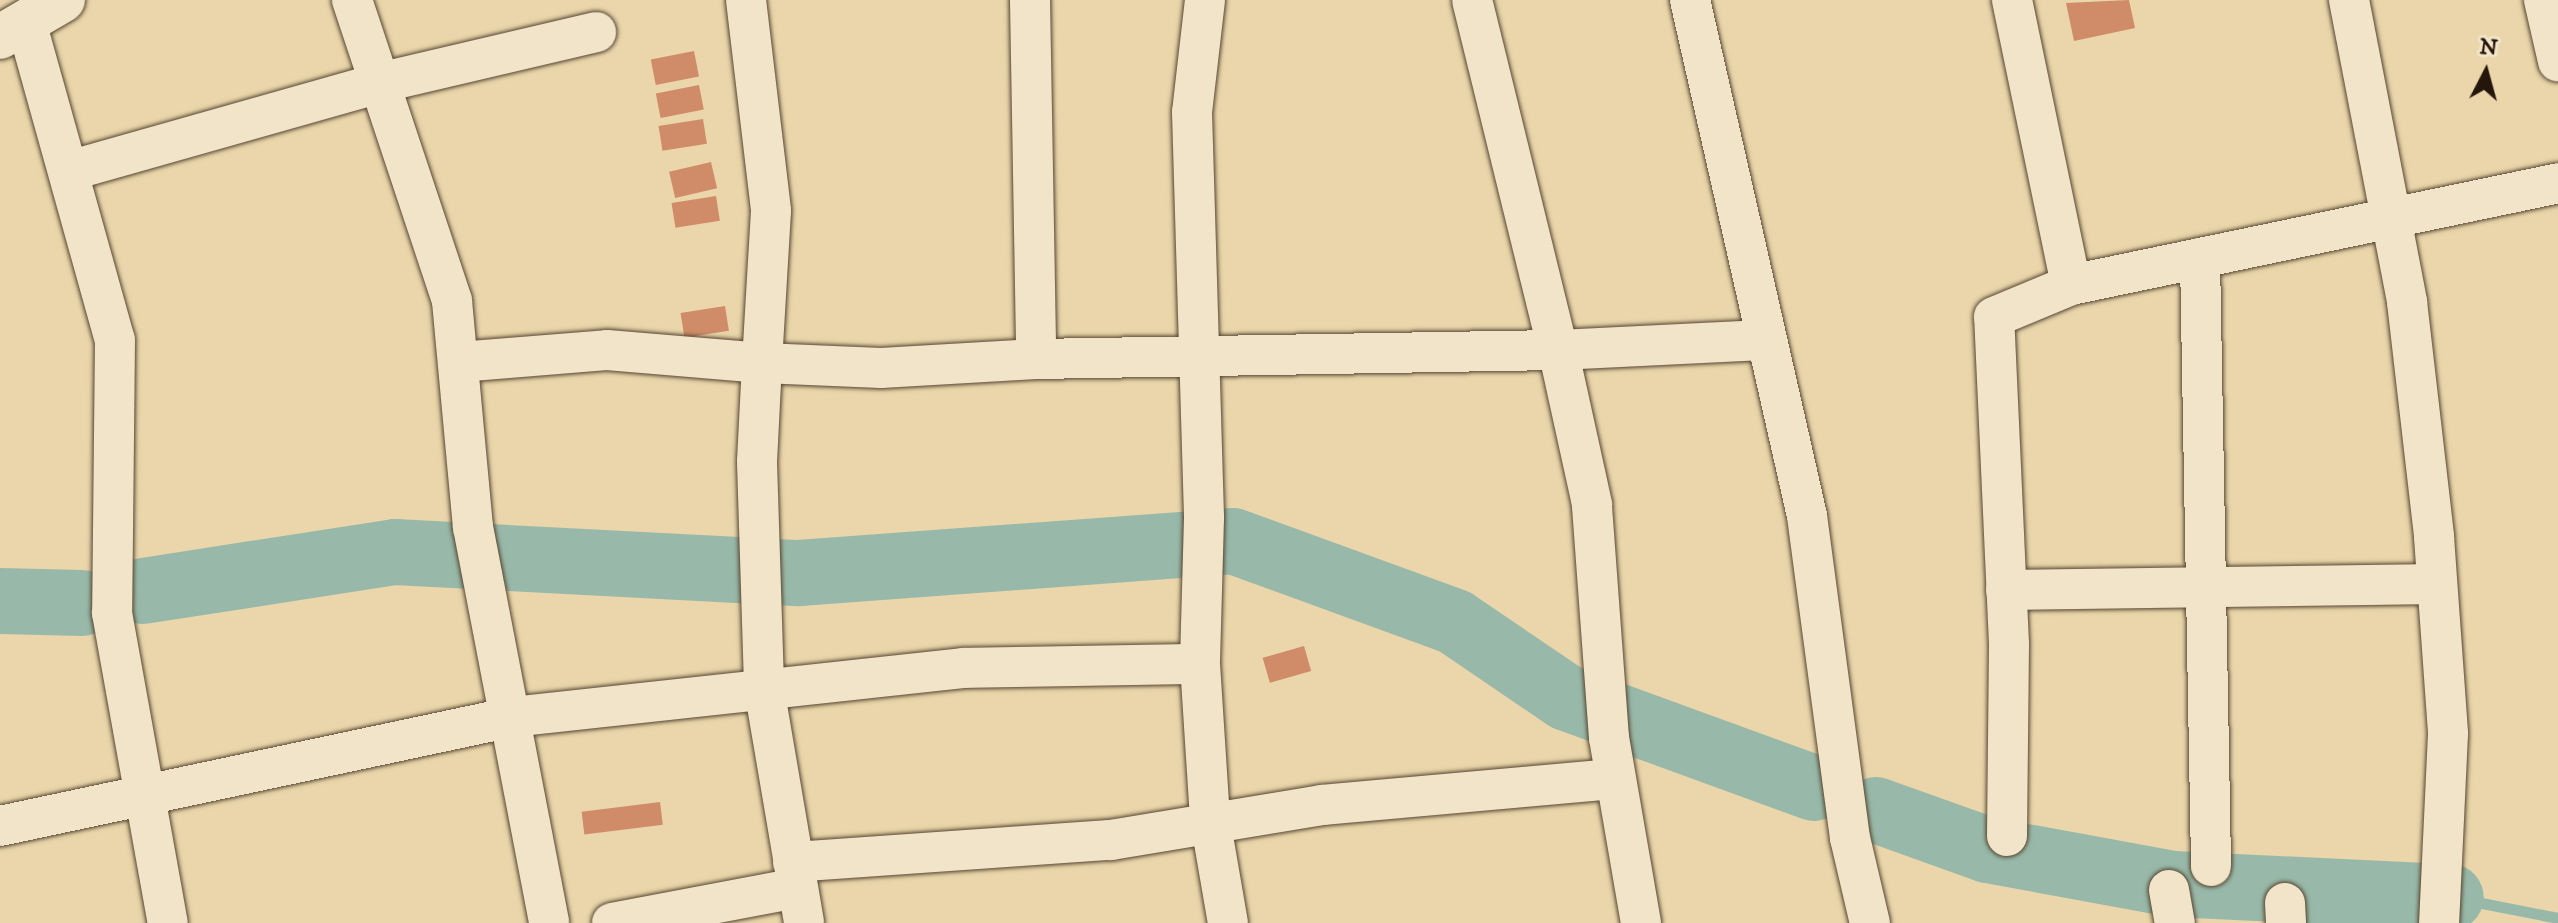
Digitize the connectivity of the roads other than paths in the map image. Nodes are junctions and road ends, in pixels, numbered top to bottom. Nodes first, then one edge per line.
1 (63, 0) edge
2 (352, 0) edge
3 (746, 0) edge
4 (1030, 0) edge
5 (1205, 0) edge
6 (1472, 0) edge
7 (1690, 0) edge
8 (2012, 0) edge
9 (2349, 0) edge
10 (2544, 0) edge
11 (13, 29) edge
12 (596, 32) dead end
13 (2558, 61) edge
14 (379, 83) junction
15 (72, 170) junction
16 (2558, 183) edge
17 (2392, 219) junction
18 (2200, 258) junction
19 (2071, 285) junction
20 (1764, 340) junction
21 (1558, 350) junction
22 (1201, 351) junction
23 (1036, 359) junction
24 (459, 362) junction
25 (762, 363) junction
26 (2437, 584) junction
27 (2006, 590) junction
28 (2206, 592) junction
29 (1200, 664) junction
30 (764, 688) junction
31 (512, 717) junction
32 (1613, 779) junction
33 (142, 794) junction
34 (1210, 819) junction
35 (0, 826) edge
36 (2007, 836) dead end
37 (2211, 866) dead end
38 (799, 891) edge
39 (2441, 907) edge
40 (168, 923) edge
41 (549, 923) edge
42 (612, 923) edge
43 (1228, 923) edge
44 (1641, 923) edge
45 (1870, 923) edge

1 - 11 street
2 - 14 street
3 - 25 street
4 - 23 street
5 - 22 street
6 - 21 street
7 - 20 street
8 - 19 street
9 - 17 street
10 - 13 street
11 - 15 street
12 - 14 street
14 - 15 street
14 - 24 street
15 - 33 street
16 - 17 street
17 - 18 street
17 - 26 street
18 - 19 street
18 - 28 street
19 - 27 street
20 - 21 street
20 - 45 street
21 - 22 street
21 - 32 street
22 - 23 street
22 - 29 street
23 - 25 street
24 - 25 street
24 - 31 street
25 - 30 street
26 - 28 street
26 - 39 street
27 - 28 street
27 - 36 street
28 - 37 street
29 - 30 street
29 - 34 street
30 - 31 street
30 - 38 street
31 - 33 street
31 - 41 street
32 - 34 street
32 - 44 street
33 - 35 street
33 - 40 street
34 - 38 street
34 - 43 street
38 - 42 street

